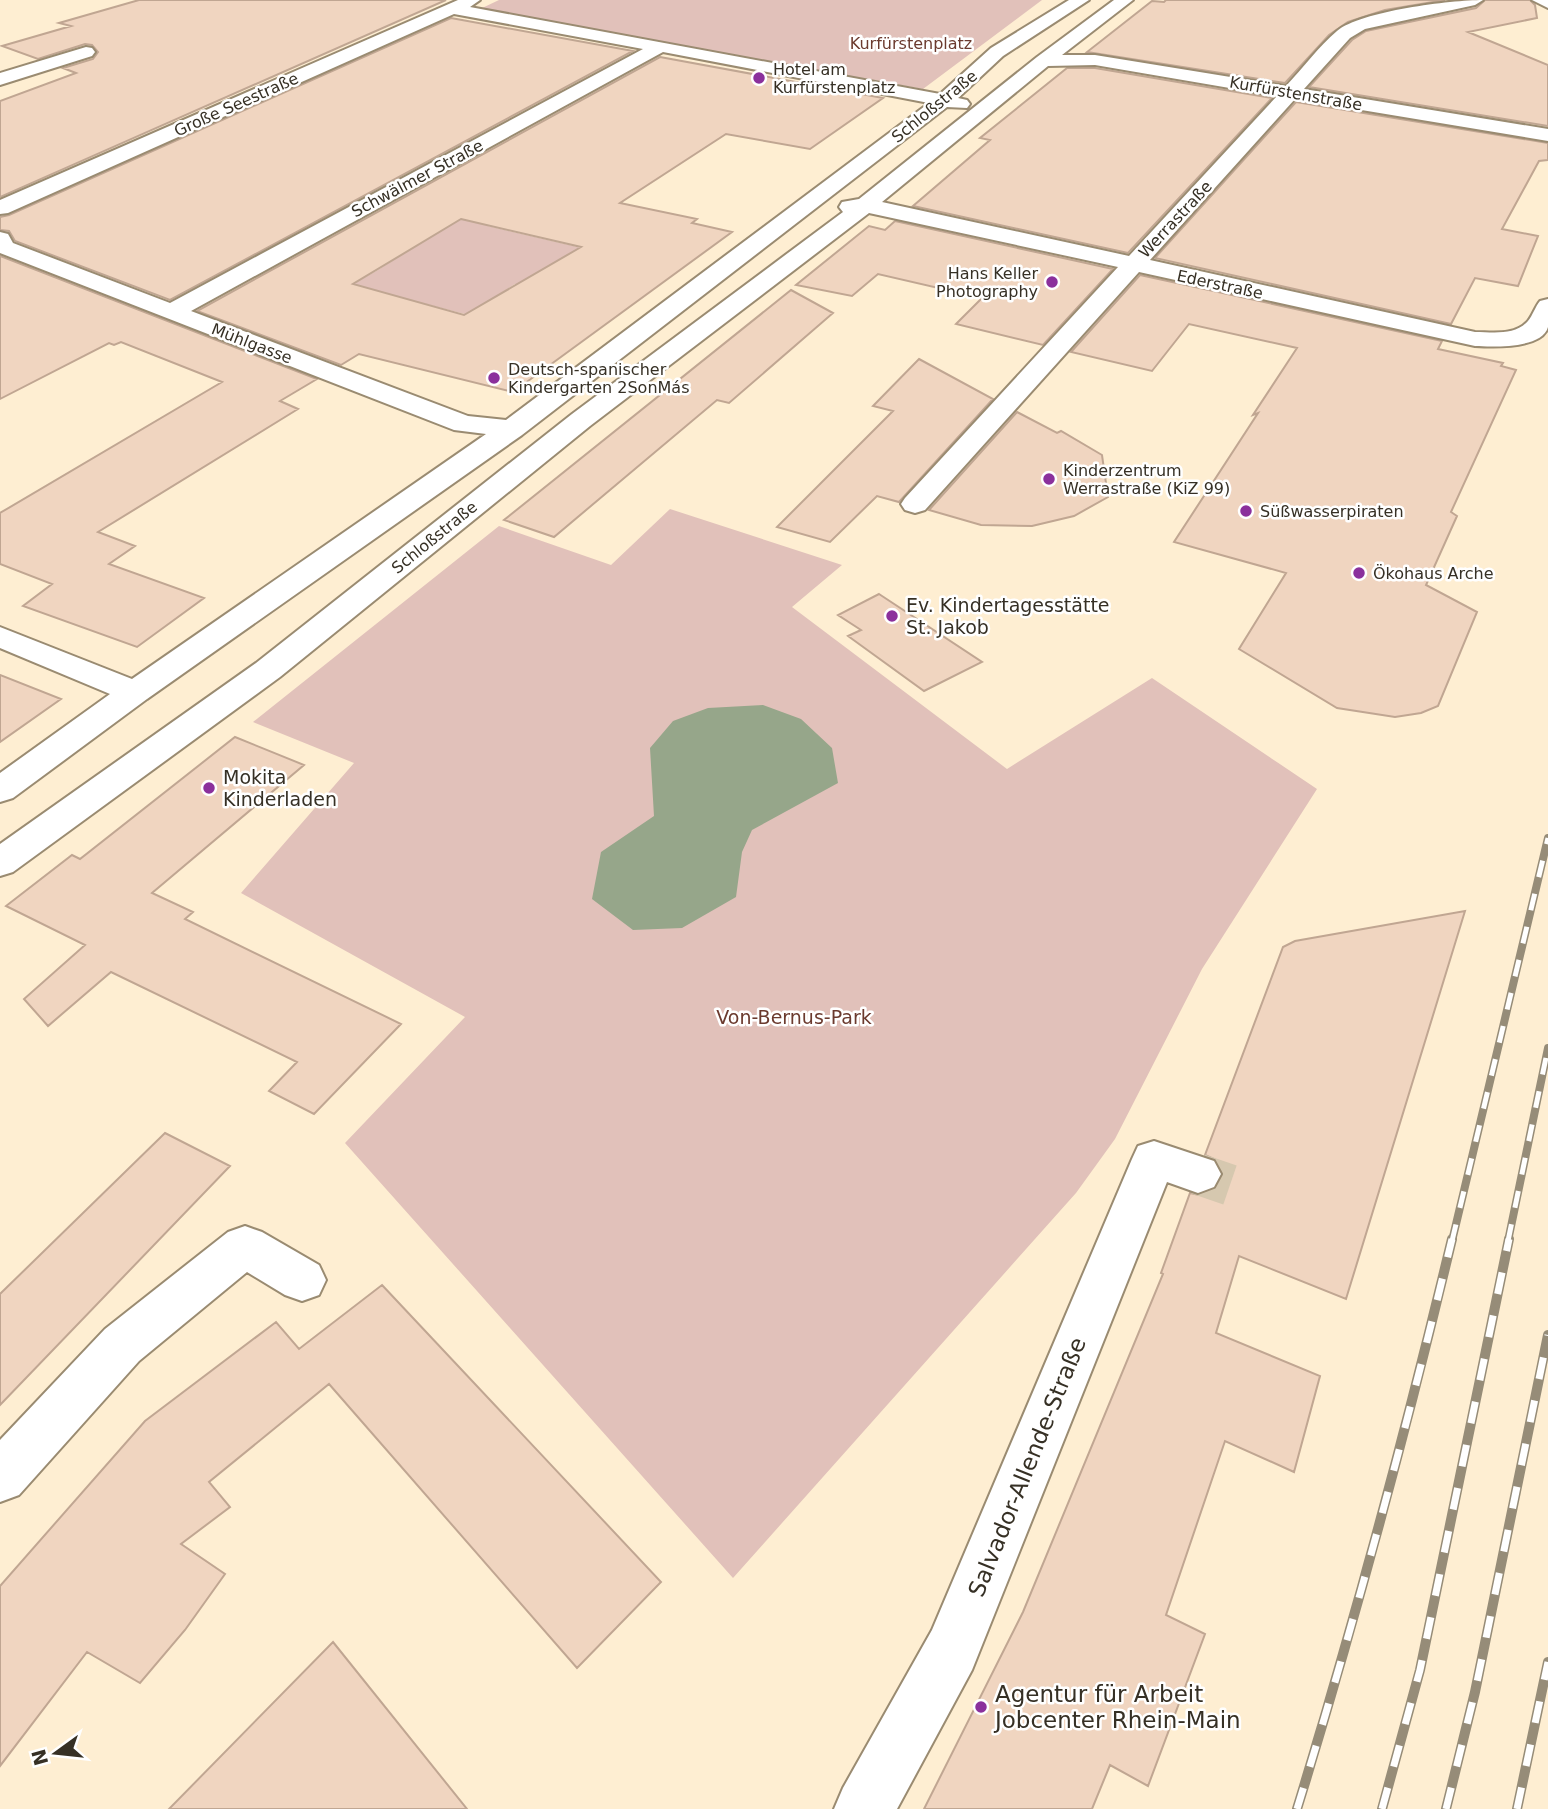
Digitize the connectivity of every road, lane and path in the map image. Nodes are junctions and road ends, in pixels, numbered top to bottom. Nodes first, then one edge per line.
1 (472, 0) edge
2 (1081, 0) edge
3 (1125, 0) edge
4 (1475, 0) edge
5 (1540, 0) edge
6 (1548, 2) edge
7 (453, 9) junction
8 (79, 46) dead end
9 (660, 47) junction
10 (1044, 61) junction
11 (0, 79) edge
12 (1289, 92) junction
13 (943, 101) junction
14 (984, 108) junction
15 (1386, 108) junction
16 (1371, 128) dead end
17 (1548, 135) edge
18 (864, 205) junction
19 (0, 208) edge
20 (898, 212) joint
21 (790, 217) junction
22 (0, 239) edge
23 (1133, 264) junction
24 (1548, 306) edge
25 (174, 310) junction
26 (512, 429) junction
27 (915, 504) dead end
28 (0, 637) edge
29 (135, 692) junction
30 (0, 790) edge
31 (0, 863) edge
32 (1198, 1174) tunnel mouth
33 (302, 1280) dead end
34 (0, 1477) edge
35 (864, 1809) edge

1 - 7 street, Große Seestraße
2 - 13 street, Schloßstraße
3 - 10 street, Schloßstraße
4 - 12 street, Werrastraße
5 - 6 street
7 - 9 street
7 - 19 street, Große Seestraße
8 - 11 street
9 - 13 street
9 - 25 street, Schwälmer Straße
10 - 12 street, Kurfürstenstraße
10 - 14 street, Schloßstraße
12 - 15 street, Kurfürstenstraße
12 - 23 street, Werrastraße
13 - 14 street
13 - 21 street, Schloßstraße
14 - 18 street, Schloßstraße
15 - 16 street
15 - 17 street, Kurfürstenstraße
18 - 20 street, Schloßstraße
18 - 21 street, Schloßstraße
18 - 31 street, Schloßstraße
20 - 23 street, Ederstraße
21 - 26 street, Schloßstraße
22 - 25 street, Mühlgasse
23 - 24 street, Ederstraße
23 - 27 street, Werrastraße
25 - 26 street, Mühlgasse
26 - 29 street, Schloßstraße
28 - 29 street
29 - 30 street, Schloßstraße
32 - 35 street, Salvador-Allende-Straße
33 - 34 street

